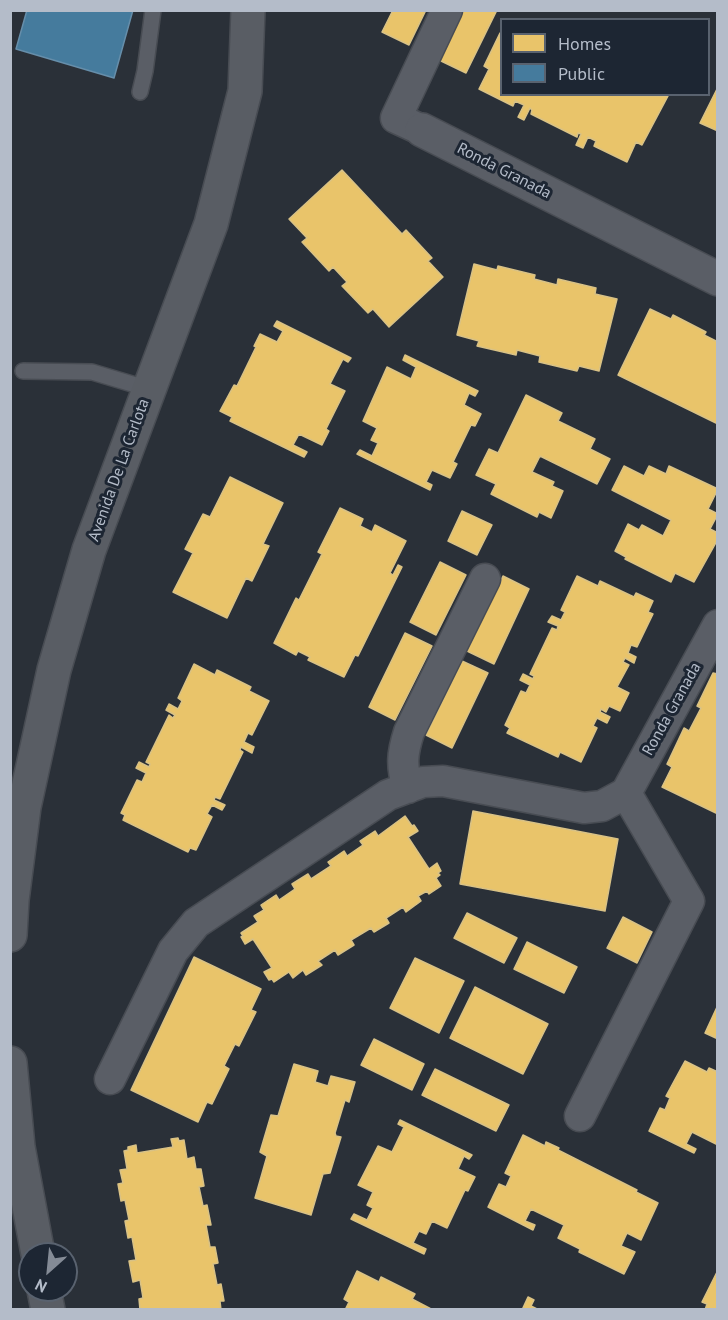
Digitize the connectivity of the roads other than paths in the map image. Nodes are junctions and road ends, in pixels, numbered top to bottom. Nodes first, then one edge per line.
1 (153, 10) edge
2 (248, 10) edge
3 (447, 10) edge
4 (140, 92) dead end
5 (422, 130) joint
6 (717, 279) edge
7 (23, 371) dead end
8 (149, 389) junction
9 (485, 579) dead end
10 (717, 625) edge
11 (408, 788) junction
12 (627, 793) junction
13 (10, 935) edge
14 (10, 1063) edge
15 (110, 1079) dead end
16 (580, 1116) dead end
17 (36, 1242) edge

1 - 4 lane
2 - 8 main road, Avenida De La Carlota
3 - 5 street, Ronda Granada
5 - 6 street, Ronda Granada
7 - 8 lane
8 - 13 main road, Avenida De La Carlota
9 - 11 street
10 - 12 street, Ronda Granada
11 - 12 street
11 - 15 street
12 - 16 street
14 - 17 main road

